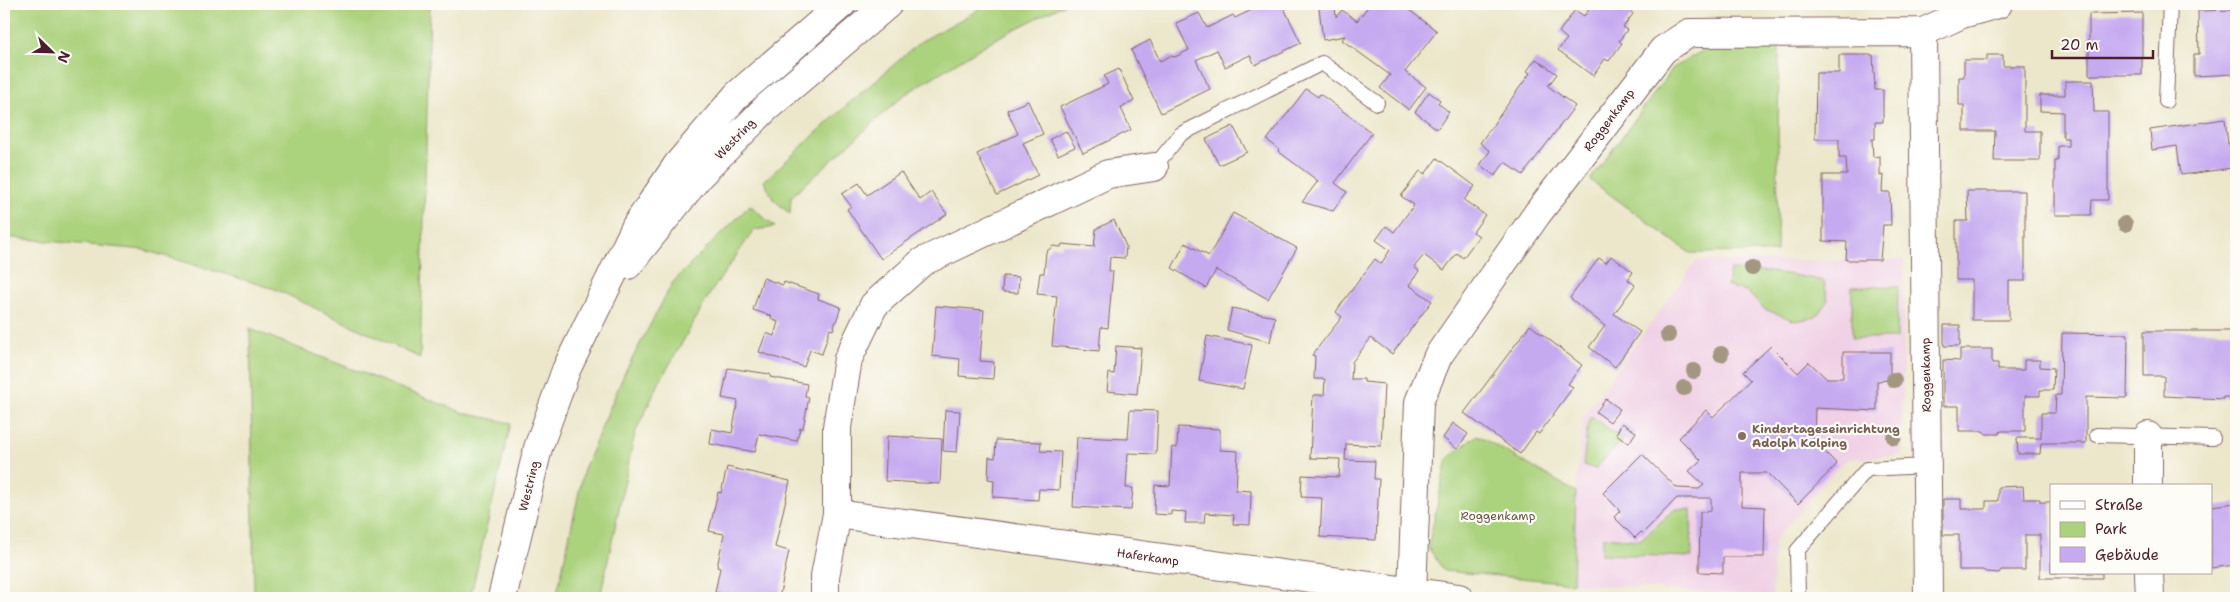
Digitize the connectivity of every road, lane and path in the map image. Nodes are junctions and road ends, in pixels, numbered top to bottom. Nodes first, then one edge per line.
1 (842, 4) edge
2 (888, 4) edge
3 (1998, 4) edge
4 (2170, 4) edge
5 (1923, 32) junction
6 (2166, 101) dead end
7 (1377, 103) dead end
8 (1154, 167) joint
9 (603, 295) junction
10 (2097, 435) dead end
11 (2148, 436) junction
12 (2213, 438) dead end
13 (1927, 466) junction
14 (2148, 484) edge
15 (837, 514) junction
16 (2150, 574) edge
17 (1412, 593) junction
18 (502, 598) edge
19 (825, 598) edge
20 (1459, 598) edge
21 (1798, 598) edge
22 (1928, 598) edge
23 (2150, 598) edge

1 - 9 street, Westring
2 - 9 street, Westring
3 - 5 street, Roggenkamp
4 - 6 lane
5 - 13 street, Roggenkamp
5 - 17 street, Roggenkamp
7 - 8 lane
8 - 15 street
9 - 18 street, Westring
10 - 11 lane
11 - 12 lane
11 - 14 street
13 - 21 lane
13 - 22 street, Roggenkamp
15 - 17 street, Haferkamp
15 - 19 street
16 - 23 street
17 - 20 street, Haferkamp

